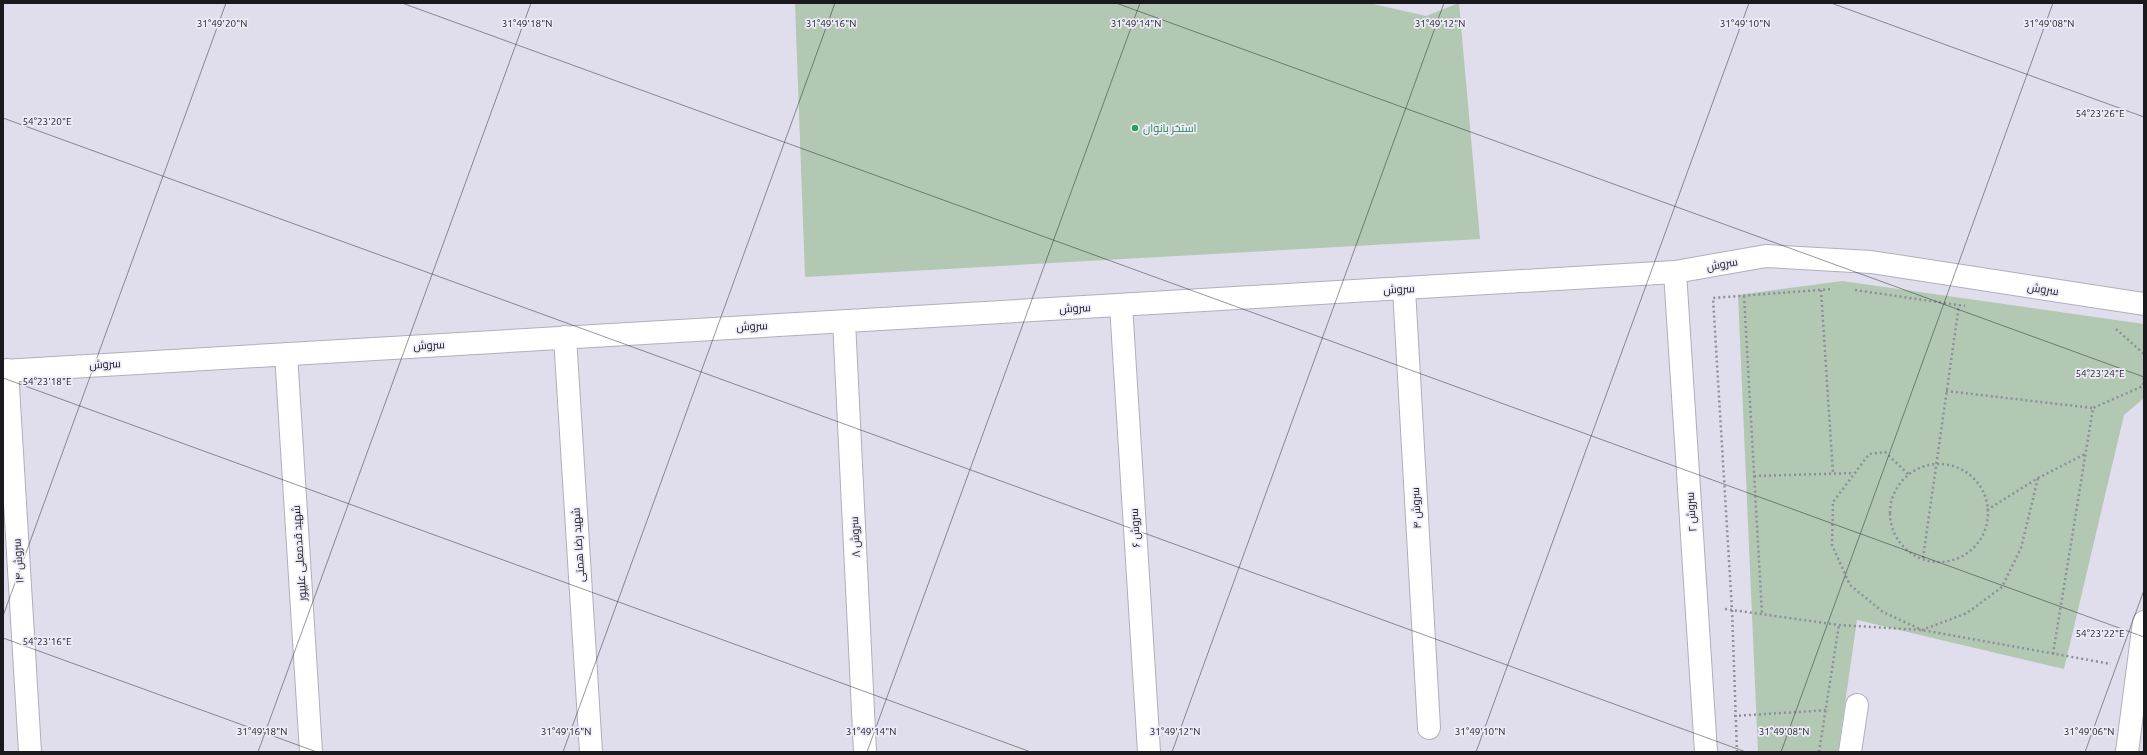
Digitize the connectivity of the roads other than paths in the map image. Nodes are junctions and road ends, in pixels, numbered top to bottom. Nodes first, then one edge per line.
1 (1675, 272) junction
2 (1404, 289) junction
3 (2144, 304) edge
4 (1120, 305) junction
5 (844, 321) junction
6 (565, 337) junction
7 (286, 354) junction
8 (5, 370) edge
9 (2144, 622) edge
10 (1857, 705) road end
11 (1429, 728) dead end
12 (30, 752) edge
13 (311, 752) edge
14 (592, 752) edge
15 (865, 752) edge
16 (1149, 752) edge
17 (1706, 752) edge
18 (1850, 752) edge
19 (2127, 752) edge

1 - 2 street, سروش
1 - 3 street, سروش
1 - 17 street, سروش ۲
2 - 4 street, سروش
2 - 11 street, سروش ۴
4 - 5 street, سروش
4 - 16 street, سروش ۶
5 - 6 street, سروش
5 - 15 street, سروش ۸
6 - 7 street, سروش
6 - 14 street, شهید رضا همتی
7 - 8 street, سروش
7 - 13 street, شهید قدمعلی علیپور
8 - 12 street, سروش ۱۴
9 - 19 street
10 - 18 street

